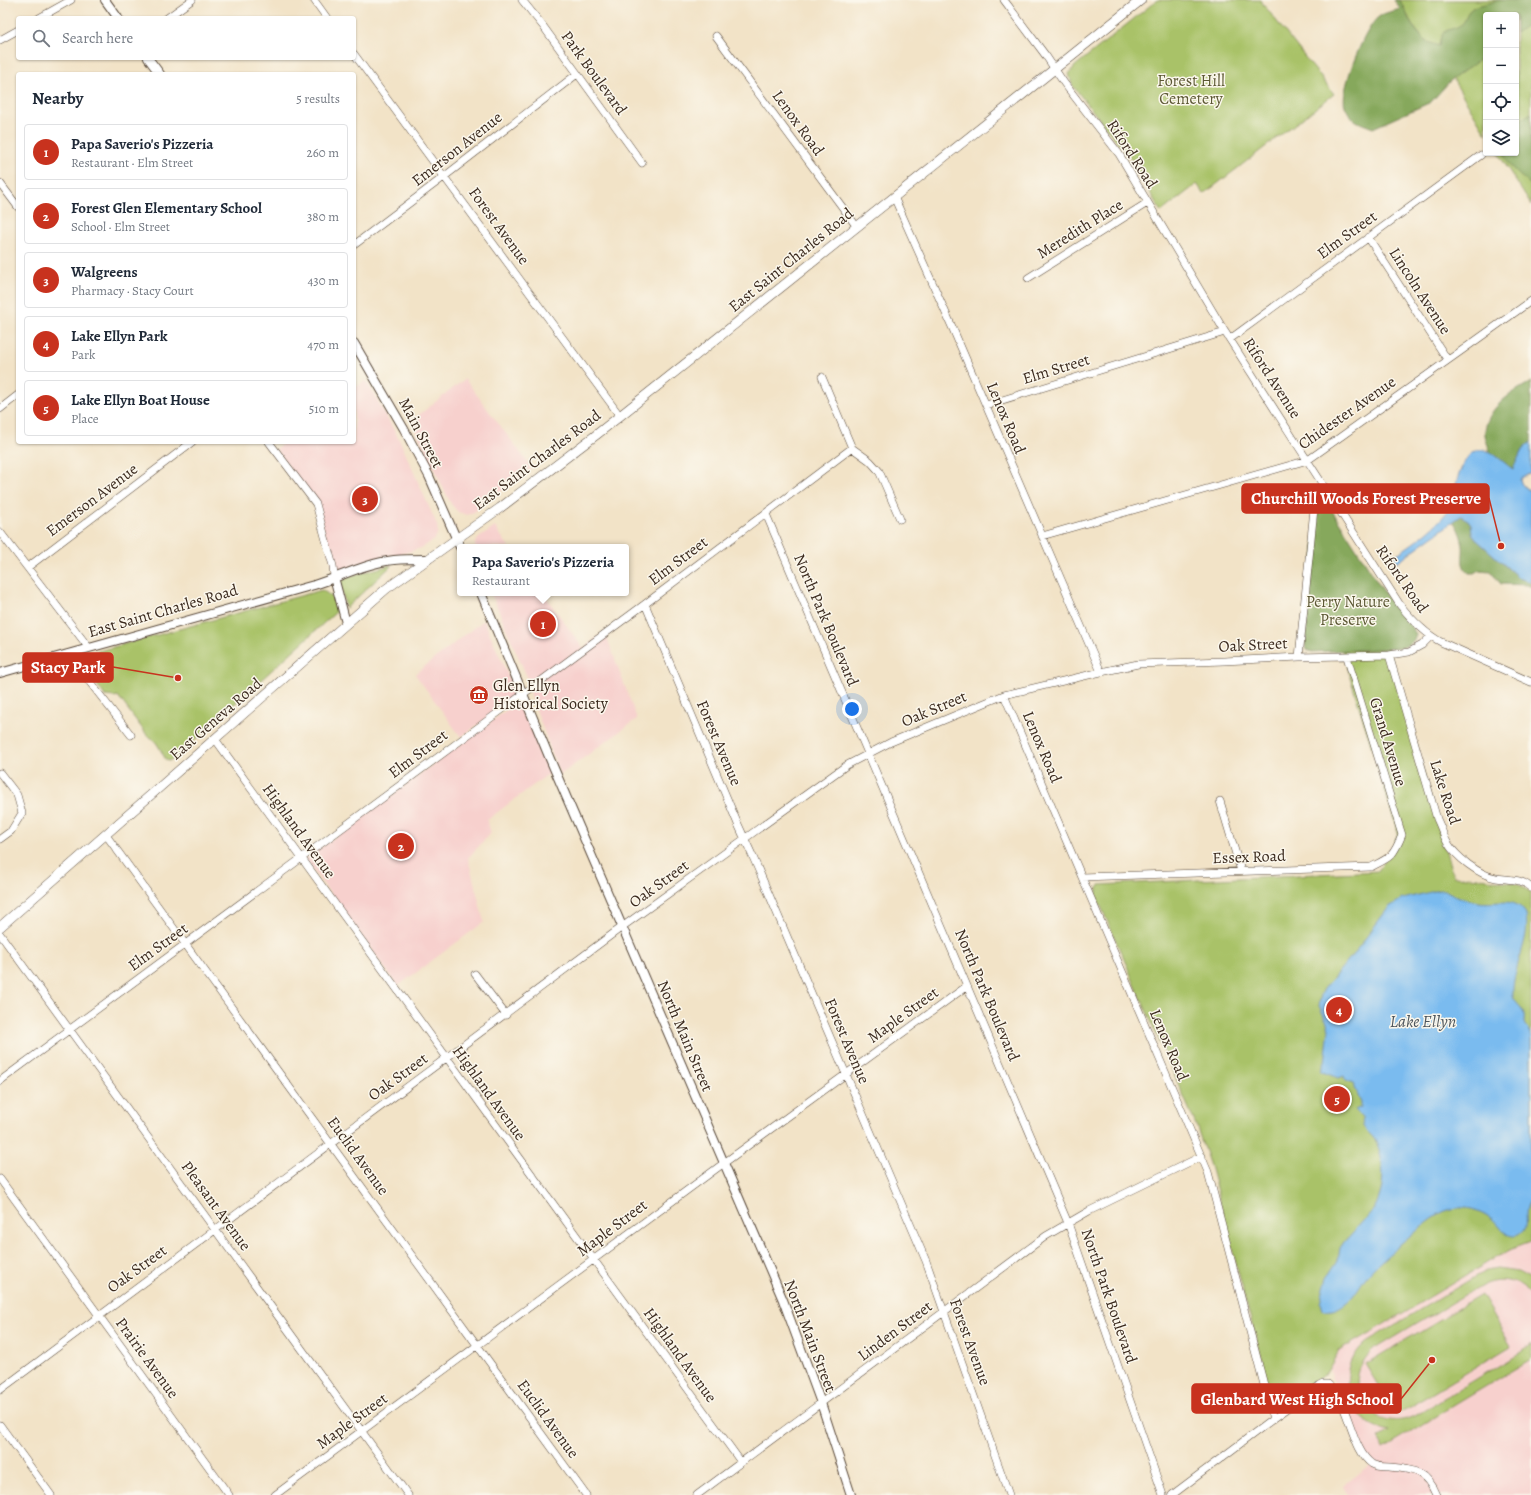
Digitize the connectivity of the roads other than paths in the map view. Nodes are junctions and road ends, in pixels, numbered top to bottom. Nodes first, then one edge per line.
1 (71, 0) edge
2 (105, 0) edge
3 (192, 0) edge
4 (314, 0) edge
5 (522, 0) edge
6 (1004, 0) edge
7 (1141, 0) edge
8 (43, 16) edge
9 (117, 16) edge
10 (171, 16) edge
11 (326, 16) edge
12 (16, 31) edge
13 (716, 36) dead end
14 (0, 40) edge
15 (356, 57) edge
16 (150, 60) edge
17 (1055, 69) junction
18 (158, 72) edge
19 (577, 74) junction
20 (1481, 155) dead end
21 (642, 163) dead end
22 (445, 176) junction
23 (0, 183) edge
24 (894, 198) junction
25 (16, 203) edge
26 (1147, 203) junction
27 (857, 227) junction
28 (1368, 238) junction
29 (356, 243) edge
30 (1028, 278) dead end
31 (1531, 301) edge
32 (1226, 332) junction
33 (1230, 339) junction
34 (356, 346) edge
35 (1447, 359) junction
36 (822, 377) dead end
37 (16, 396) edge
38 (986, 405) junction
39 (0, 408) edge
40 (620, 416) junction
41 (189, 444) edge
42 (271, 444) edge
43 (852, 448) junction
44 (1308, 460) junction
45 (1326, 491) junction
46 (766, 514) junction
47 (900, 519) dead end
48 (0, 532) edge
49 (1042, 536) junction
50 (458, 543) edge
51 (428, 559) junction
52 (28, 567) junction
53 (334, 577) junction
54 (482, 596) edge
55 (645, 604) junction
56 (346, 624) junction
57 (1430, 636) junction
58 (89, 648) junction
59 (68, 654) junction
60 (1388, 655) junction
61 (1299, 657) junction
62 (1347, 657) junction
63 (1101, 672) junction
64 (0, 673) edge
65 (1531, 682) edge
66 (523, 693) junction
67 (1004, 695) junction
68 (131, 735) dead end
69 (215, 740) junction
70 (869, 754) junction
71 (0, 773) edge
72 (1220, 801) dead end
73 (106, 834) junction
74 (1402, 835) joint
75 (0, 839) edge
76 (745, 839) junction
77 (300, 858) junction
78 (1241, 871) junction
79 (1082, 877) junction
80 (1531, 888) edge
81 (0, 927) edge
82 (622, 927) junction
83 (0, 934) edge
84 (185, 944) junction
85 (475, 974) dead end
86 (967, 986) junction
87 (506, 1015) junction
88 (69, 1030) junction
89 (447, 1058) junction
90 (846, 1074) junction
91 (0, 1081) edge
92 (331, 1144) junction
93 (1202, 1156) junction
94 (724, 1163) junction
95 (0, 1179) edge
96 (1068, 1223) junction
97 (215, 1229) junction
98 (594, 1260) junction
99 (944, 1312) junction
100 (99, 1315) junction
101 (478, 1346) junction
102 (0, 1390) edge
103 (821, 1403) junction
104 (1273, 1419) junction
105 (0, 1425) edge
106 (362, 1431) junction
107 (741, 1462) junction
108 (51, 1495) edge
109 (229, 1495) edge
110 (275, 1495) edge
111 (408, 1495) edge
112 (586, 1495) edge
113 (697, 1495) edge
114 (851, 1495) edge
115 (1009, 1495) edge
116 (1163, 1495) edge
117 (1172, 1495) edge
118 (1436, 1495) edge

1 - 8 street
2 - 9 street
3 - 10 street
4 - 11 street
5 - 19 street, Park Boulevard
6 - 17 street, Riford Road
7 - 17 main road, East Saint Charles Road
12 - 14 street
13 - 27 street, Lenox Road
15 - 22 street, Forest Avenue
16 - 18 street
17 - 24 main road, East Saint Charles Road
17 - 26 street, Riford Road
19 - 21 street, Park Boulevard
19 - 22 street, Emerson Avenue
20 - 28 street, Elm Street
22 - 29 street, Emerson Avenue
22 - 40 street, Forest Avenue
23 - 25 street
24 - 27 main road, East Saint Charles Road
24 - 38 street, Lenox Road
26 - 30 street, Meredith Place
26 - 32 street, Riford Road
27 - 40 main road, East Saint Charles Road
28 - 33 street, Elm Street
28 - 35 street, Lincoln Avenue
31 - 35 street, Chidester Avenue
32 - 33 street, Riford Avenue
32 - 38 street, Elm Street
33 - 44 street, Riford Avenue
34 - 50 street, Main Street
35 - 44 street, Chidester Avenue
36 - 43 street
37 - 39 street
38 - 49 street, Lenox Road
40 - 50 main road, East Saint Charles Road
41 - 52 street, Emerson Avenue
42 - 53 street
43 - 46 street, Elm Street
43 - 47 street
44 - 45 street, Riford Road
44 - 49 street, Chidester Avenue
45 - 57 street, Riford Road
45 - 61 street
46 - 55 street, Elm Street
46 - 70 street, North Park Boulevard
48 - 52 street
49 - 63 street, Lenox Road
50 - 51 main road, East Geneva Road
51 - 53 street, East Saint Charles Road
51 - 56 main road, East Geneva Road
52 - 58 street
53 - 56 street
53 - 58 street, East Saint Charles Road
54 - 66 street, North Main Street
55 - 66 street, Elm Street
55 - 76 street, Forest Avenue
56 - 69 main road, East Geneva Road
57 - 60 street, Oak Street
57 - 65 street, Riford Road
58 - 59 street, East Saint Charles Road
59 - 64 street, East Saint Charles Road
59 - 68 street
60 - 62 street, Oak Street
60 - 80 street, Lake Road
61 - 62 street, Oak Street
61 - 63 street, Oak Street
62 - 74 street, Grand Avenue
63 - 67 street, Oak Street
66 - 77 street, Elm Street
66 - 82 street, North Main Street
67 - 70 street, Oak Street
67 - 79 street, Lenox Road
69 - 73 main road, East Geneva Road
69 - 77 street, Highland Avenue
70 - 76 street, Oak Street
70 - 86 street, North Park Boulevard
71 - 75 street
72 - 78 street
73 - 81 main road, East Geneva Road
73 - 84 street, Euclid Avenue
74 - 78 street, Essex Road
76 - 82 street, Oak Street
76 - 90 street, Forest Avenue
77 - 84 street, Elm Street
77 - 89 street, Highland Avenue
78 - 79 street, Essex Road
79 - 93 street, Lenox Road
82 - 87 street, Oak Street
82 - 94 street, North Main Street
83 - 88 street, Pleasant Avenue
84 - 88 street, Elm Street
84 - 92 street, Euclid Avenue
85 - 87 street
86 - 90 street, Maple Street
86 - 96 street, North Park Boulevard
87 - 89 street, Oak Street
88 - 91 street, Elm Street
88 - 97 street, Pleasant Avenue
89 - 92 street, Oak Street
89 - 98 street, Highland Avenue
90 - 94 street, Maple Street
90 - 99 street, Forest Avenue
92 - 97 street, Oak Street
92 - 101 street, Euclid Avenue
93 - 96 street, Linden Street
93 - 104 street, Lenox Road
94 - 98 street, Maple Street
94 - 103 street, North Main Street
95 - 100 street, Prairie Avenue
96 - 99 street, Linden Street
96 - 116 street, North Park Boulevard
97 - 100 street, Oak Street
97 - 106 street, Pleasant Avenue
98 - 101 street, Maple Street
98 - 107 street, Highland Avenue
99 - 103 street, Linden Street
99 - 115 street, Forest Avenue
100 - 102 street, Oak Street
100 - 109 street, Prairie Avenue
101 - 106 street, Maple Street
101 - 112 street, Euclid Avenue
103 - 107 street, Linden Street
103 - 114 street, North Main Street
104 - 117 street
104 - 118 street
105 - 108 street
106 - 110 street, Maple Street
106 - 111 street, Pleasant Avenue
107 - 113 street, Linden Street

